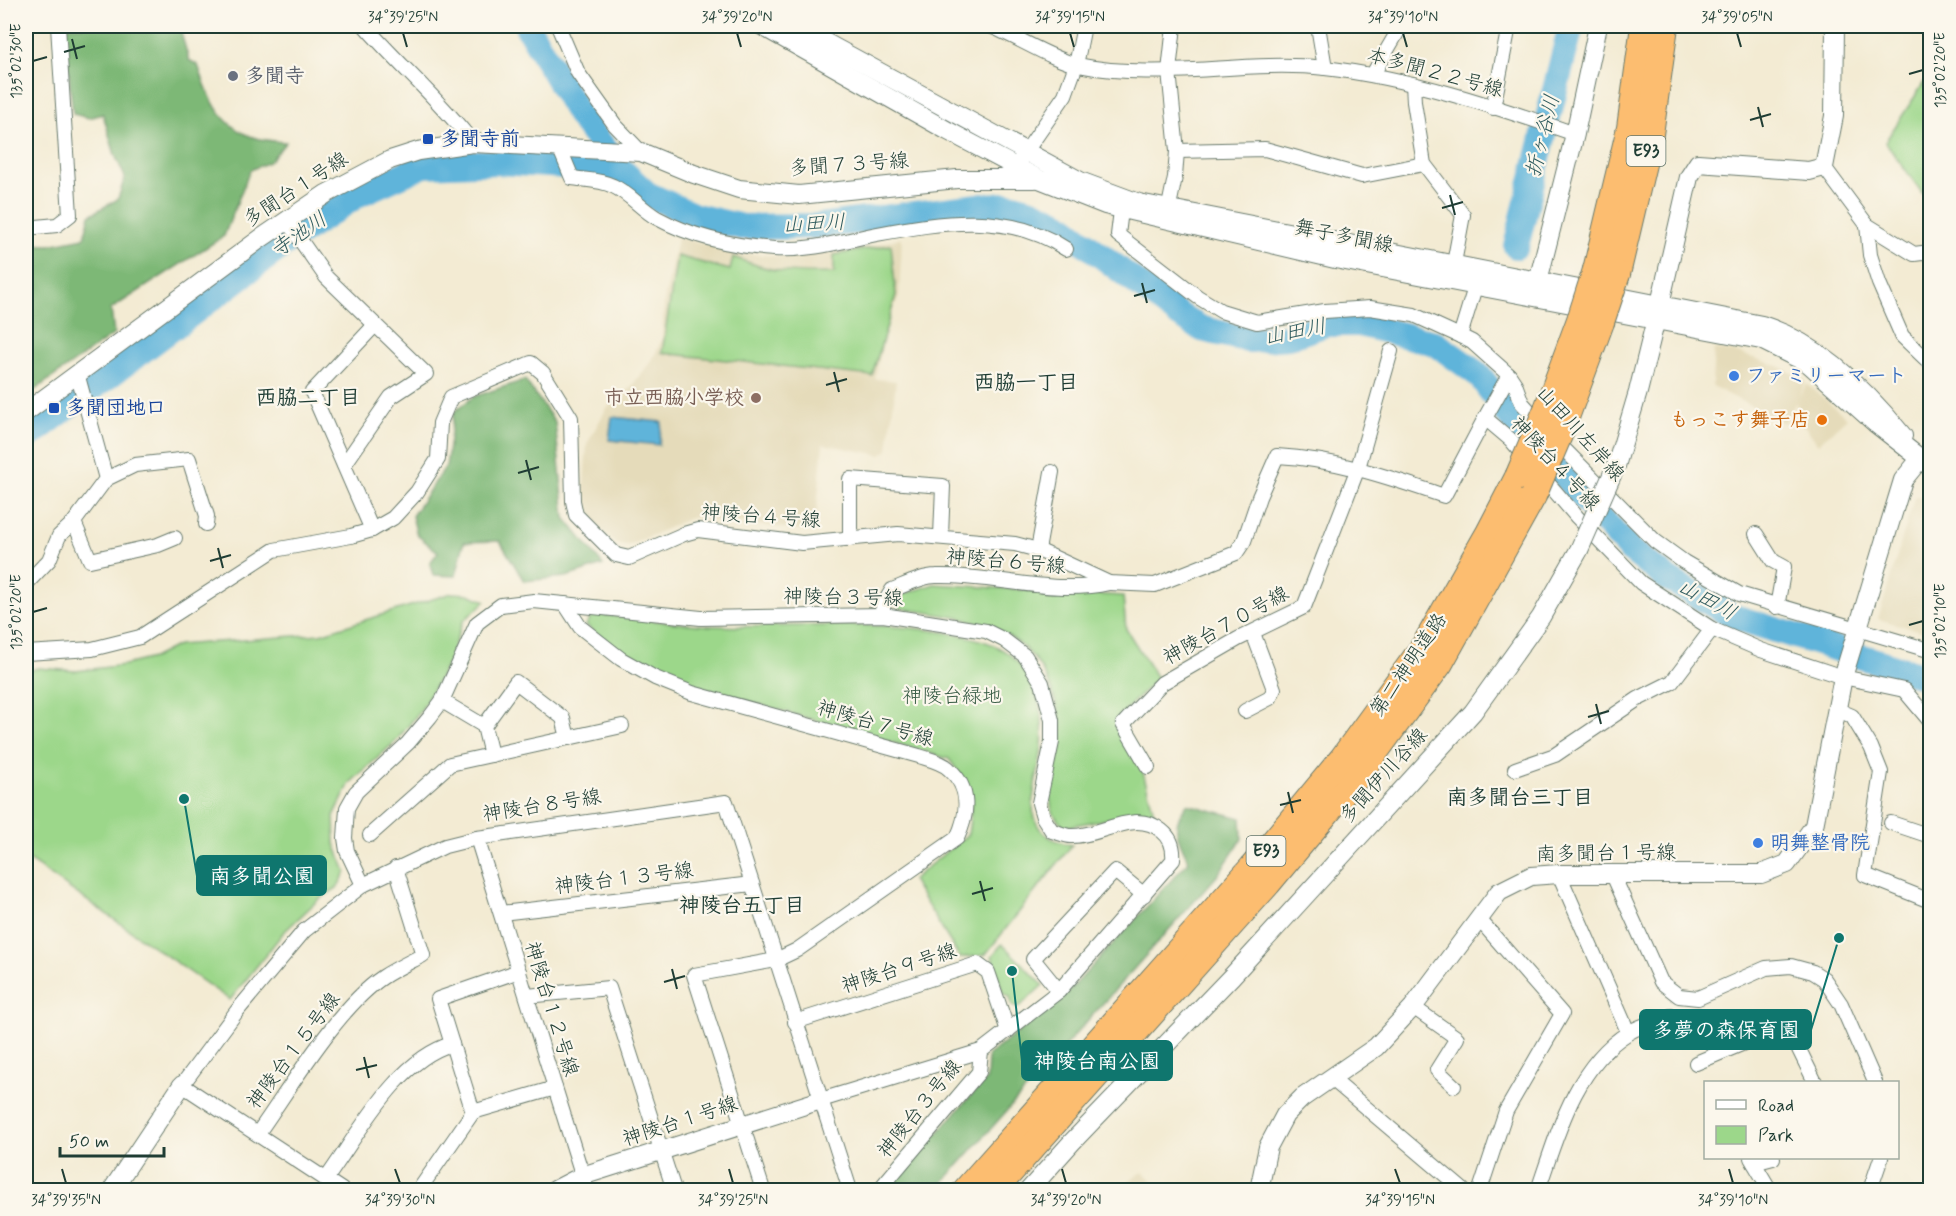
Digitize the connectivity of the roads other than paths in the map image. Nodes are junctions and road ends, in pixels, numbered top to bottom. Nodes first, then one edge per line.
1 (58, 26) edge
2 (365, 26) edge
3 (558, 26) edge
4 (762, 26) edge
5 (795, 26) edge
6 (990, 26) edge
7 (1084, 26) edge
8 (1174, 26) edge
9 (1318, 26) edge
10 (1401, 26) edge
11 (1509, 26) edge
12 (1598, 26) edge
13 (1644, 26) edge
14 (1665, 26) edge
15 (1835, 26) edge
16 (1076, 65) junction
17 (1325, 68) junction
18 (1169, 71) junction
19 (1373, 74) junction
20 (1413, 84) junction
21 (1493, 108) junction
22 (1575, 134) junction
23 (473, 143) junction
24 (1026, 151) junction
25 (1177, 151) junction
26 (634, 152) junction
27 (565, 160) junction
28 (1424, 164) junction
29 (1015, 166) junction
30 (1824, 167) junction
31 (1039, 179) junction
32 (1122, 203) junction
33 (1167, 215) junction
34 (1867, 225) junction
35 (291, 226) junction
36 (26, 228) edge
37 (1066, 249) dead end
38 (1930, 252) edge
39 (1452, 272) junction
40 (1606, 272) junction
41 (1476, 284) junction
42 (1536, 288) junction
43 (1658, 312) junction
44 (375, 326) junction
45 (1460, 336) junction
46 (1391, 351) dead end
47 (1930, 363) edge
48 (1509, 375) junction
49 (81, 389) junction
50 (26, 412) edge
51 (1485, 418) junction
52 (1926, 462) edge
53 (344, 465) junction
54 (1359, 468) junction
55 (1052, 472) dead end
56 (106, 479) junction
57 (1526, 486) junction
58 (74, 522) junction
59 (206, 524) dead end
60 (372, 530) junction
61 (1756, 534) dead end
62 (941, 536) junction
63 (175, 538) dead end
64 (849, 539) junction
65 (1038, 550) junction
66 (1109, 583) junction
67 (26, 584) edge
68 (565, 604) junction
69 (1778, 607) junction
70 (883, 615) junction
71 (1712, 628) junction
72 (1858, 628) junction
73 (1253, 633) junction
74 (1930, 649) edge
75 (26, 653) edge
76 (1843, 677) junction
77 (442, 700) junction
78 (1838, 710) junction
79 (1245, 711) dead end
80 (1930, 721) edge
81 (484, 726) junction
82 (622, 726) dead end
83 (568, 738) junction
84 (491, 755) junction
85 (1148, 767) dead end
86 (1515, 769) dead end
87 (1891, 823) dead end
88 (370, 835) dead end
89 (1930, 836) edge
90 (477, 838) junction
91 (396, 868) junction
92 (1559, 874) junction
93 (1613, 875) junction
94 (752, 884) junction
95 (363, 885) junction
96 (1144, 895) junction
97 (1930, 901) edge
98 (501, 913) junction
99 (1478, 918) junction
100 (776, 960) junction
101 (519, 971) junction
102 (1059, 991) junction
103 (527, 996) junction
104 (1413, 1007) junction
105 (1671, 1016) dead end
106 (795, 1022) junction
107 (1008, 1031) junction
108 (1628, 1032) junction
109 (452, 1044) junction
110 (981, 1051) junction
111 (1696, 1062) dead end
112 (1332, 1079) junction
113 (1814, 1081) edge
114 (1874, 1081) edge
115 (182, 1085) junction
116 (1454, 1086) dead end
117 (555, 1088) junction
118 (821, 1100) junction
119 (473, 1112) junction
120 (742, 1125) junction
121 (258, 1133) junction
122 (662, 1151) junction
123 (1881, 1159) edge
124 (1753, 1160) edge
125 (326, 1179) junction
126 (585, 1184) edge
127 (112, 1191) edge
128 (342, 1191) edge
129 (419, 1191) edge
130 (555, 1191) edge
131 (674, 1191) edge
132 (763, 1191) edge
133 (850, 1191) edge
134 (879, 1191) edge
135 (966, 1191) edge
136 (994, 1191) edge
137 (1029, 1191) edge
138 (1259, 1191) edge
139 (1463, 1191) edge
140 (1480, 1191) edge
141 (1538, 1191) edge
142 (1770, 1191) edge
143 (1870, 1191) edge

1 - 36 street
2 - 23 street
3 - 26 street, 多聞７３号線
4 - 29 street, 舞子多聞線
5 - 24 street, 舞子多聞線
6 - 16 street, 本多聞２２号線
7 - 16 street
8 - 18 street
9 - 17 street
10 - 19 street
11 - 21 street
12 - 22 street
13 - 40 highway, 第二神明道路 / E93
14 - 40 highway, 第二神明道路 / E93
15 - 30 street
16 - 18 street, 本多聞２２号線
16 - 24 street
17 - 18 street, 本多聞２２号線
17 - 19 street, 本多聞２２号線
18 - 25 street
19 - 20 street, 本多聞２２号線
20 - 21 street, 本多聞２２号線
20 - 28 street
21 - 22 street, 本多聞２２号線
22 - 42 street
23 - 27 street, 多聞台１号線
23 - 35 street, 多聞台１号線
24 - 29 street
24 - 32 street, 舞子多聞線
25 - 28 street
25 - 33 street
26 - 27 street, 多聞台１号線
26 - 31 street, 多聞７３号線
27 - 37 street
28 - 39 street
29 - 31 street, 舞子多聞線
30 - 34 street
30 - 43 street, 多聞伊川谷線
31 - 32 street, 舞子多聞線
32 - 33 street, 舞子多聞線
32 - 45 street, 山田川左岸線
33 - 39 street, 舞子多聞線
34 - 38 street
34 - 47 street
35 - 44 street
35 - 49 street, 多聞台１号線
39 - 41 street, 舞子多聞線
39 - 42 street, 舞子多聞線
40 - 57 highway, 第二神明道路 / E93, bridge
41 - 42 street, 舞子多聞線
41 - 45 street
42 - 43 street, 舞子多聞線
43 - 52 street, 舞子多聞線
43 - 137 street, 多聞伊川谷線, bridge
44 - 53 street
44 - 53 street
45 - 48 street, 山田川左岸線
46 - 54 street, 神陵台７０号線
48 - 51 street
48 - 69 street, 山田川左岸線
49 - 50 street, 多聞台１号線
49 - 56 street
51 - 54 street, 神陵台４号線
51 - 71 street, 神陵台４号線
52 - 72 street, 南多聞台１号線
53 - 60 street
54 - 66 street, 神陵台４号線
54 - 73 street, 神陵台７０号線
55 - 65 street
56 - 58 street
56 - 59 street
57 - 135 highway, 第二神明道路 / E93
57 - 136 highway, 第二神明道路 / E93
58 - 63 street
58 - 67 street
60 - 64 street, 神陵台４号線
60 - 75 street, 神陵台４号線
61 - 69 street
62 - 64 street, 神陵台４号線
62 - 64 street
62 - 65 street, 神陵台４号線
65 - 66 street, 神陵台４号線
66 - 70 street, 神陵台６号線
68 - 70 street, 神陵台３号線
68 - 77 street, 神陵台３号線
68 - 100 street, 神陵台７号線
69 - 72 street, 山田川左岸線
70 - 96 street, 神陵台３号線
71 - 76 street, 神陵台４号線
71 - 86 street
72 - 74 street, 山田川左岸線
72 - 76 street, 南多聞台１号線
73 - 79 street
73 - 85 street, 神陵台７０号線
76 - 78 street, 南多聞台１号線
76 - 80 street, 神陵台４号線
77 - 81 street
77 - 95 street, 神陵台３号線
78 - 93 street, 南多聞台１号線
78 - 97 street
81 - 83 street
81 - 84 street
82 - 83 street
83 - 84 street
84 - 88 street
87 - 89 street
90 - 91 street, 神陵台８号線
90 - 94 street, 神陵台８号線
90 - 98 street, 神陵台１２号線
91 - 95 street, 神陵台８号線
91 - 121 street, 神陵台１５号線
92 - 93 street, 南多聞台１号線
92 - 99 street, 南多聞台１号線
92 - 108 street
93 - 114 street
94 - 98 street, 神陵台１３号線
94 - 100 street, 神陵台８号線
95 - 115 street, 神陵台８号線
96 - 102 street, 神陵台３号線
96 - 102 street
98 - 101 street, 神陵台１２号線
99 - 104 street, 南多聞台１号線
99 - 140 street
100 - 106 street, 神陵台８号線
100 - 120 street, 神陵台７号線
101 - 103 street, 神陵台１２号線
101 - 109 street
102 - 107 street, 神陵台３号線
103 - 117 street, 神陵台１２号線
103 - 122 street
104 - 112 street, 南多聞台１号線
104 - 116 street
105 - 108 street
106 - 107 street, 神陵台９号線
106 - 118 street, 神陵台８号線
107 - 110 street, 神陵台３号線
108 - 141 street
109 - 119 street
109 - 125 street
110 - 118 street
110 - 134 street, 神陵台３号線
111 - 113 street
112 - 138 street, 南多聞台１号線
112 - 139 street
115 - 121 street
115 - 127 street, 神陵台８号線
117 - 119 street
117 - 126 street, 神陵台１２号線
118 - 120 street, 神陵台１号線
118 - 133 street, 神陵台８号線
119 - 129 street
120 - 122 street, 神陵台１号線
120 - 132 street
121 - 125 street
122 - 126 street, 神陵台１号線
122 - 131 street
123 - 143 street
124 - 142 street
125 - 128 street
126 - 130 street, 神陵台１号線

